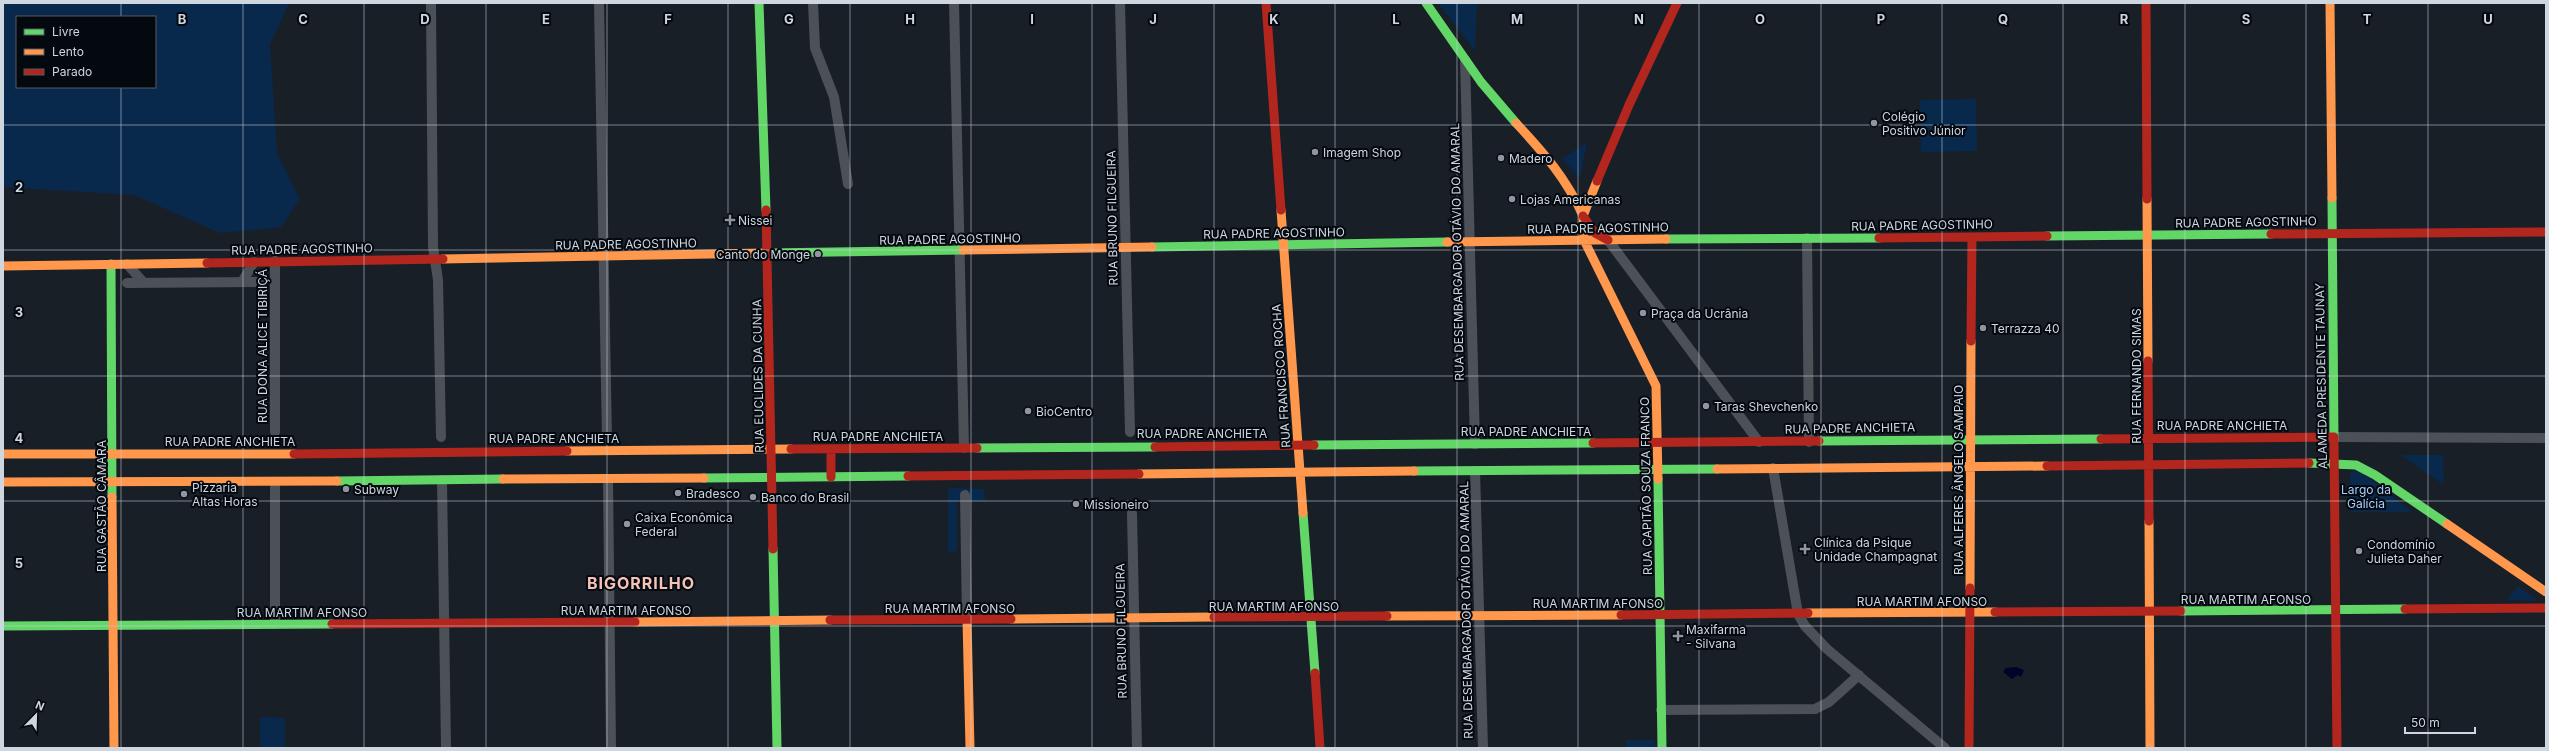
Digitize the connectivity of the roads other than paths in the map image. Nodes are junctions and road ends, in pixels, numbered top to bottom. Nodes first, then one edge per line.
1 (431, 3) edge
2 (600, 3) edge
3 (759, 3) edge
4 (813, 3) edge
5 (954, 3) edge
6 (1120, 3) edge
7 (1266, 3) edge
8 (1426, 3) edge
9 (1668, 3) edge
10 (1676, 3) edge
11 (2146, 3) edge
12 (2330, 3) edge
13 (1465, 59) junction
14 (848, 184) dead end
15 (1583, 216) junction
16 (2546, 232) edge
17 (2332, 233) junction
18 (2147, 235) junction
19 (1972, 237) junction
20 (1807, 238) junction
21 (1584, 240) junction
22 (1608, 240) junction
23 (1469, 242) junction
24 (1283, 245) junction
25 (1126, 248) junction
26 (960, 250) junction
27 (767, 254) junction
28 (604, 256) junction
29 (435, 259) junction
30 (275, 261) junction
31 (254, 262) junction
32 (111, 264) junction
33 (127, 264) junction
34 (3, 266) edge
35 (242, 282) junction
36 (260, 282) dead end
37 (126, 283) dead end
38 (144, 283) junction
39 (275, 432) dead end
40 (1130, 432) dead end
41 (441, 437) dead end
42 (2334, 437) junction
43 (2546, 438) edge
44 (608, 439) dead end
45 (2148, 439) junction
46 (1971, 440) junction
47 (1759, 442) junction
48 (1809, 442) junction
49 (1657, 443) junction
50 (1475, 444) junction
51 (1298, 445) junction
52 (964, 448) junction
53 (831, 449) junction
54 (3, 454) edge
55 (112, 455) junction
56 (2334, 463) junction
57 (2148, 465) junction
58 (1970, 466) junction
59 (1773, 468) junction
60 (1658, 469) junction
61 (1475, 471) junction
62 (1300, 472) junction
63 (831, 477) junction
64 (608, 479) junction
65 (442, 480) junction
66 (3, 482) edge
67 (275, 482) junction
68 (112, 483) junction
69 (964, 495) dead end
70 (1132, 513) dead end
71 (2546, 592) edge
72 (2546, 608) edge
73 (2336, 610) junction
74 (2149, 611) junction
75 (1969, 613) junction
76 (1798, 614) junction
77 (1660, 615) junction
78 (1479, 616) junction
79 (1310, 617) junction
80 (1134, 619) junction
81 (967, 620) junction
82 (775, 621) junction
83 (610, 622) junction
84 (444, 623) junction
85 (275, 624) junction
86 (114, 625) junction
87 (3, 626) edge
88 (1859, 675) junction
89 (1661, 710) junction
90 (114, 748) edge
91 (446, 748) edge
92 (611, 748) edge
93 (777, 748) edge
94 (970, 748) edge
95 (1137, 748) edge
96 (1320, 748) edge
97 (1483, 748) edge
98 (1662, 748) edge
99 (1944, 748) edge
100 (1968, 748) edge
101 (2150, 748) edge
102 (2337, 748) edge

1 - 29 street
2 - 28 street
3 - 27 main road, RUA EUCLIDES DA CUNHA
4 - 14 street
5 - 26 street
6 - 25 street, RUA BRUNO FILGUEIRA
7 - 24 main road, RUA FRANCISCO ROCHA
8 - 13 main road
9 - 10 street
10 - 15 main road
11 - 18 main road, RUA FERNANDO SIMAS
12 - 17 main road, ALAMEDA PRESIDENTE TAUNAY
13 - 15 main road
13 - 23 street, RUA DESEMBARGADOR OTÁVIO DO AMARAL
15 - 21 main road
15 - 22 main road
16 - 17 main road, RUA PADRE AGOSTINHO
17 - 18 main road, RUA PADRE AGOSTINHO
17 - 42 main road, ALAMEDA PRESIDENTE TAUNAY
18 - 19 main road, RUA PADRE AGOSTINHO
18 - 45 main road, RUA FERNANDO SIMAS
19 - 20 main road, RUA PADRE AGOSTINHO
19 - 46 main road, RUA ALFERES ÂNGELO SAMPAIO
20 - 22 main road, RUA PADRE AGOSTINHO
20 - 48 street
21 - 22 main road, RUA PADRE AGOSTINHO
21 - 23 main road, RUA PADRE AGOSTINHO
21 - 49 main road, RUA CAPITÃO SOUZA FRANCO
22 - 47 street
23 - 24 main road, RUA PADRE AGOSTINHO
23 - 50 street, RUA DESEMBARGADOR OTÁVIO DO AMARAL
24 - 25 main road, RUA PADRE AGOSTINHO
24 - 51 main road, RUA FRANCISCO ROCHA
25 - 26 main road, RUA PADRE AGOSTINHO
25 - 40 street, RUA BRUNO FILGUEIRA
26 - 27 main road, RUA PADRE AGOSTINHO
26 - 52 street
27 - 28 main road, RUA PADRE AGOSTINHO
27 - 82 main road, RUA EUCLIDES DA CUNHA
28 - 29 main road, RUA PADRE AGOSTINHO
28 - 44 street
29 - 30 main road, RUA PADRE AGOSTINHO
29 - 41 street
30 - 31 main road, RUA PADRE AGOSTINHO
30 - 39 street, RUA DONA ALICE TIBIRIÇÁ
31 - 33 main road, RUA PADRE AGOSTINHO
31 - 35 street
32 - 33 main road, RUA PADRE AGOSTINHO
32 - 34 main road, RUA PADRE AGOSTINHO
32 - 55 main road, RUA GASTÃO CÂMARA
33 - 38 street
35 - 36 street
35 - 38 street
37 - 38 street
42 - 43 street, RUA PADRE ANCHIETA
42 - 45 main road, RUA PADRE ANCHIETA
42 - 56 main road, ALAMEDA PRESIDENTE TAUNAY
45 - 46 main road, RUA PADRE ANCHIETA
45 - 57 main road, RUA FERNANDO SIMAS
46 - 48 main road, RUA PADRE ANCHIETA
46 - 58 main road, RUA ALFERES ÂNGELO SAMPAIO
47 - 48 main road, RUA PADRE ANCHIETA
47 - 49 main road, RUA PADRE ANCHIETA
49 - 50 main road, RUA PADRE ANCHIETA
49 - 60 main road, RUA CAPITÃO SOUZA FRANCO
50 - 51 main road, RUA PADRE ANCHIETA
51 - 52 main road, RUA PADRE ANCHIETA
51 - 62 main road, RUA FRANCISCO ROCHA
52 - 53 main road, RUA PADRE ANCHIETA
53 - 55 main road, RUA PADRE ANCHIETA
53 - 63 main road
54 - 55 main road, RUA PADRE ANCHIETA
55 - 68 main road, RUA GASTÃO CÂMARA
56 - 57 main road
56 - 71 main road
56 - 73 main road, ALAMEDA PRESIDENTE TAUNAY
57 - 58 main road
57 - 74 main road, RUA FERNANDO SIMAS
58 - 59 main road
58 - 75 main road, RUA ALFERES ÂNGELO SAMPAIO
59 - 60 main road
59 - 76 street
60 - 61 main road
60 - 77 main road, RUA CAPITÃO SOUZA FRANCO
61 - 62 main road
61 - 78 street, RUA DESEMBARGADOR OTÁVIO DO AMARAL
62 - 63 main road
62 - 79 main road, RUA FRANCISCO ROCHA
63 - 64 main road
64 - 65 main road
64 - 83 street
65 - 67 main road
65 - 84 street
66 - 68 main road
67 - 68 main road
67 - 85 street
68 - 86 main road, RUA GASTÃO CÂMARA
69 - 81 street
70 - 80 street, RUA BRUNO FILGUEIRA
72 - 73 main road, RUA MARTIM AFONSO
73 - 74 main road, RUA MARTIM AFONSO
73 - 102 main road, ALAMEDA PRESIDENTE TAUNAY
74 - 75 main road, RUA MARTIM AFONSO
74 - 101 main road, RUA FERNANDO SIMAS
75 - 76 main road, RUA MARTIM AFONSO
75 - 100 main road, RUA ALFERES ÂNGELO SAMPAIO
76 - 77 main road, RUA MARTIM AFONSO
76 - 88 street
77 - 78 main road, RUA MARTIM AFONSO
77 - 89 main road, RUA CAPITÃO SOUZA FRANCO
78 - 79 main road, RUA MARTIM AFONSO
78 - 97 street, RUA DESEMBARGADOR OTÁVIO DO AMARAL
79 - 80 main road, RUA MARTIM AFONSO
79 - 96 main road, RUA FRANCISCO ROCHA
80 - 81 main road, RUA MARTIM AFONSO
80 - 95 street, RUA BRUNO FILGUEIRA
81 - 82 main road, RUA MARTIM AFONSO
81 - 94 main road
82 - 83 main road, RUA MARTIM AFONSO
82 - 93 main road, RUA EUCLIDES DA CUNHA
83 - 84 main road, RUA MARTIM AFONSO
83 - 92 street
84 - 85 main road, RUA MARTIM AFONSO
84 - 91 street
85 - 86 main road, RUA MARTIM AFONSO
86 - 87 main road, RUA MARTIM AFONSO
86 - 90 main road, RUA GASTÃO CÂMARA
88 - 89 street
88 - 99 street
89 - 98 main road, RUA CAPITÃO SOUZA FRANCO

